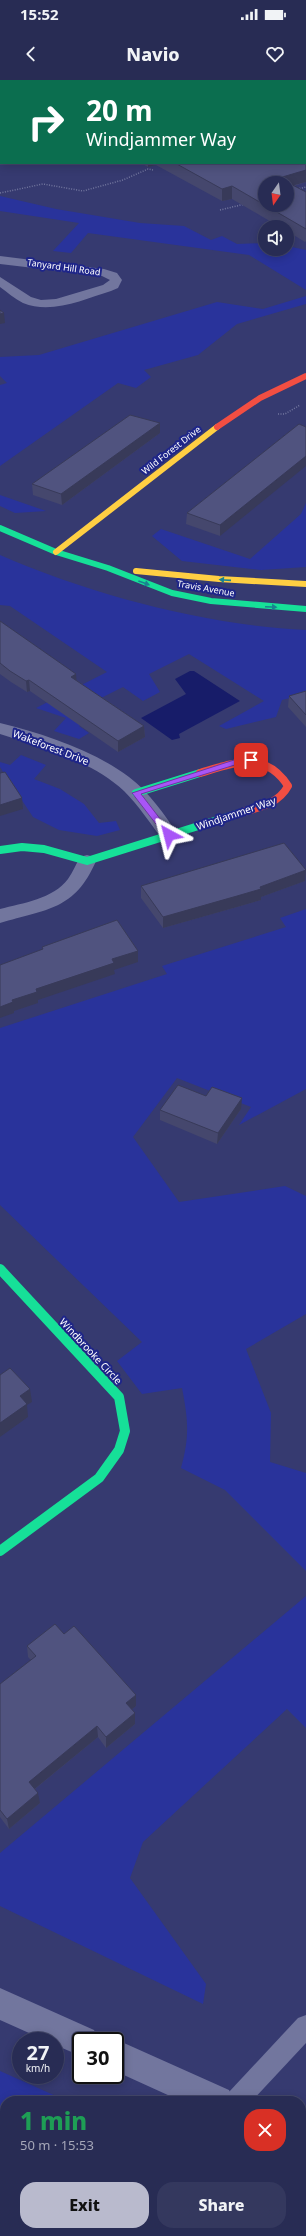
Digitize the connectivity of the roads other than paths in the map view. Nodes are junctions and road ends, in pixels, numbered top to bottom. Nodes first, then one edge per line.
1 (0, 260) edge
2 (0, 281) edge
3 (306, 376) edge
4 (0, 528) edge
5 (56, 552) junction
6 (108, 568) junction
7 (306, 584) edge
8 (306, 609) edge
9 (0, 728) edge
10 (136, 793) junction
11 (169, 835) junction
12 (0, 850) edge
13 (87, 861) junction
14 (0, 916) edge
15 (0, 1269) edge
16 (0, 1551) edge
17 (0, 2004) edge
18 (306, 2026) edge
19 (72, 2036) edge
20 (124, 2059) edge
21 (207, 2096) edge
22 (241, 2096) edge

1 - 2 street, Tanyard Hill Road
3 - 5 street, Wild Forest Drive
4 - 5 street, Travis Avenue
5 - 6 street, Travis Avenue
7 -> 6 street, Travis Avenue
6 -> 8 street, Travis Avenue
9 - 10 street, Wakeforest Drive
10 - 11 street, Wakeforest Drive
10 - 11 street, Windjammer Way
11 - 13 street, Windjammer Way
12 - 13 street
13 - 14 street
15 - 16 street, Windbrooke Circle
17 - 19 street
18 - 22 lane
20 - 21 street

